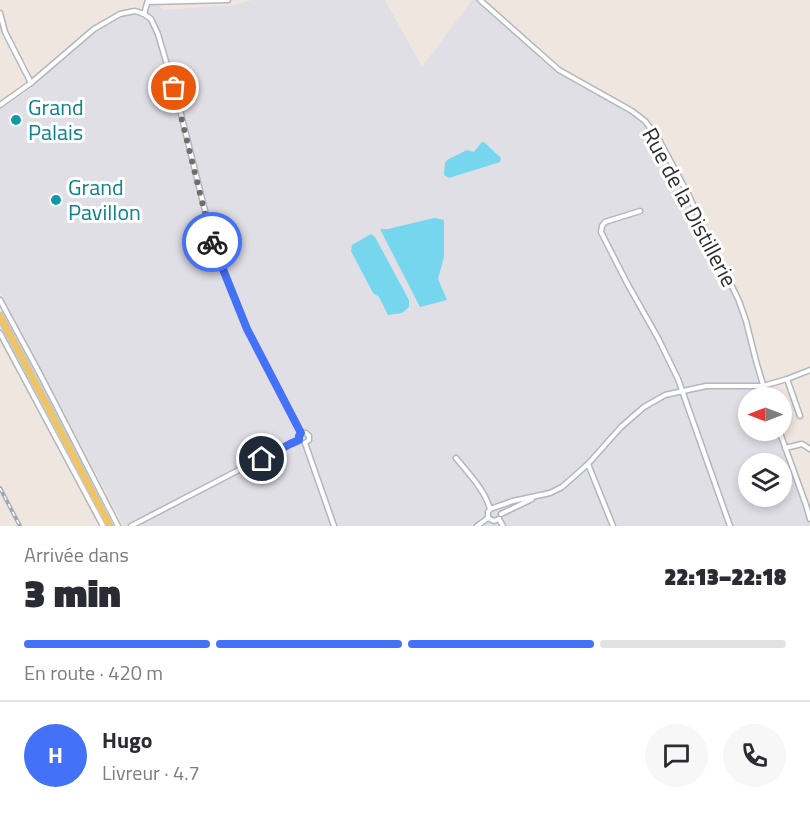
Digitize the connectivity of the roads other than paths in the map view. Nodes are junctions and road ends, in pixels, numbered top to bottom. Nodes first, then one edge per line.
1 (228, 0) edge
2 (480, 0) edge
3 (148, 1) edge
4 (0, 13) edge
5 (144, 14) junction
6 (31, 83) junction
7 (0, 105) edge
8 (640, 212) dead end
9 (0, 300) edge
10 (0, 316) edge
11 (0, 333) edge
12 (810, 370) edge
13 (787, 379) junction
14 (763, 386) junction
15 (682, 391) junction
16 (800, 416) dead end
17 (301, 433) junction
18 (299, 440) junction
19 (783, 441) edge
20 (305, 443) junction
21 (785, 448) junction
22 (810, 449) edge
23 (456, 458) dead end
24 (588, 464) junction
25 (541, 495) junction
26 (808, 504) edge
27 (496, 507) junction
28 (490, 508) junction
29 (501, 514) junction
30 (488, 518) junction
31 (499, 519) junction
32 (810, 519) edge
33 (103, 526) edge
34 (111, 526) edge
35 (118, 526) edge
36 (132, 526) edge
37 (334, 526) edge
38 (477, 526) edge
39 (502, 526) edge
40 (613, 526) edge
41 (730, 526) edge

1 - 3 street
2 - 14 street, Rue de la Distillerie
3 - 5 street
4 - 6 street
5 - 6 street
5 - 17 street
6 - 7 street
8 - 15 street
9 - 35 street
10 - 34 main road
11 - 33 street
12 - 13 street
13 - 14 street
13 - 16 street
14 - 15 street
15 - 24 street
15 - 41 street
17 - 18 street
17 - 20 street
18 - 20 street
18 - 36 street
19 - 21 street
20 - 37 street
21 - 22 street
21 - 26 street
23 - 28 street
24 - 25 street
24 - 40 street
25 - 27 street
25 - 29 street
26 - 32 street
27 - 28 street
27 - 29 street
28 - 30 street
29 - 31 street
30 - 31 street
30 - 38 street
31 - 39 street

